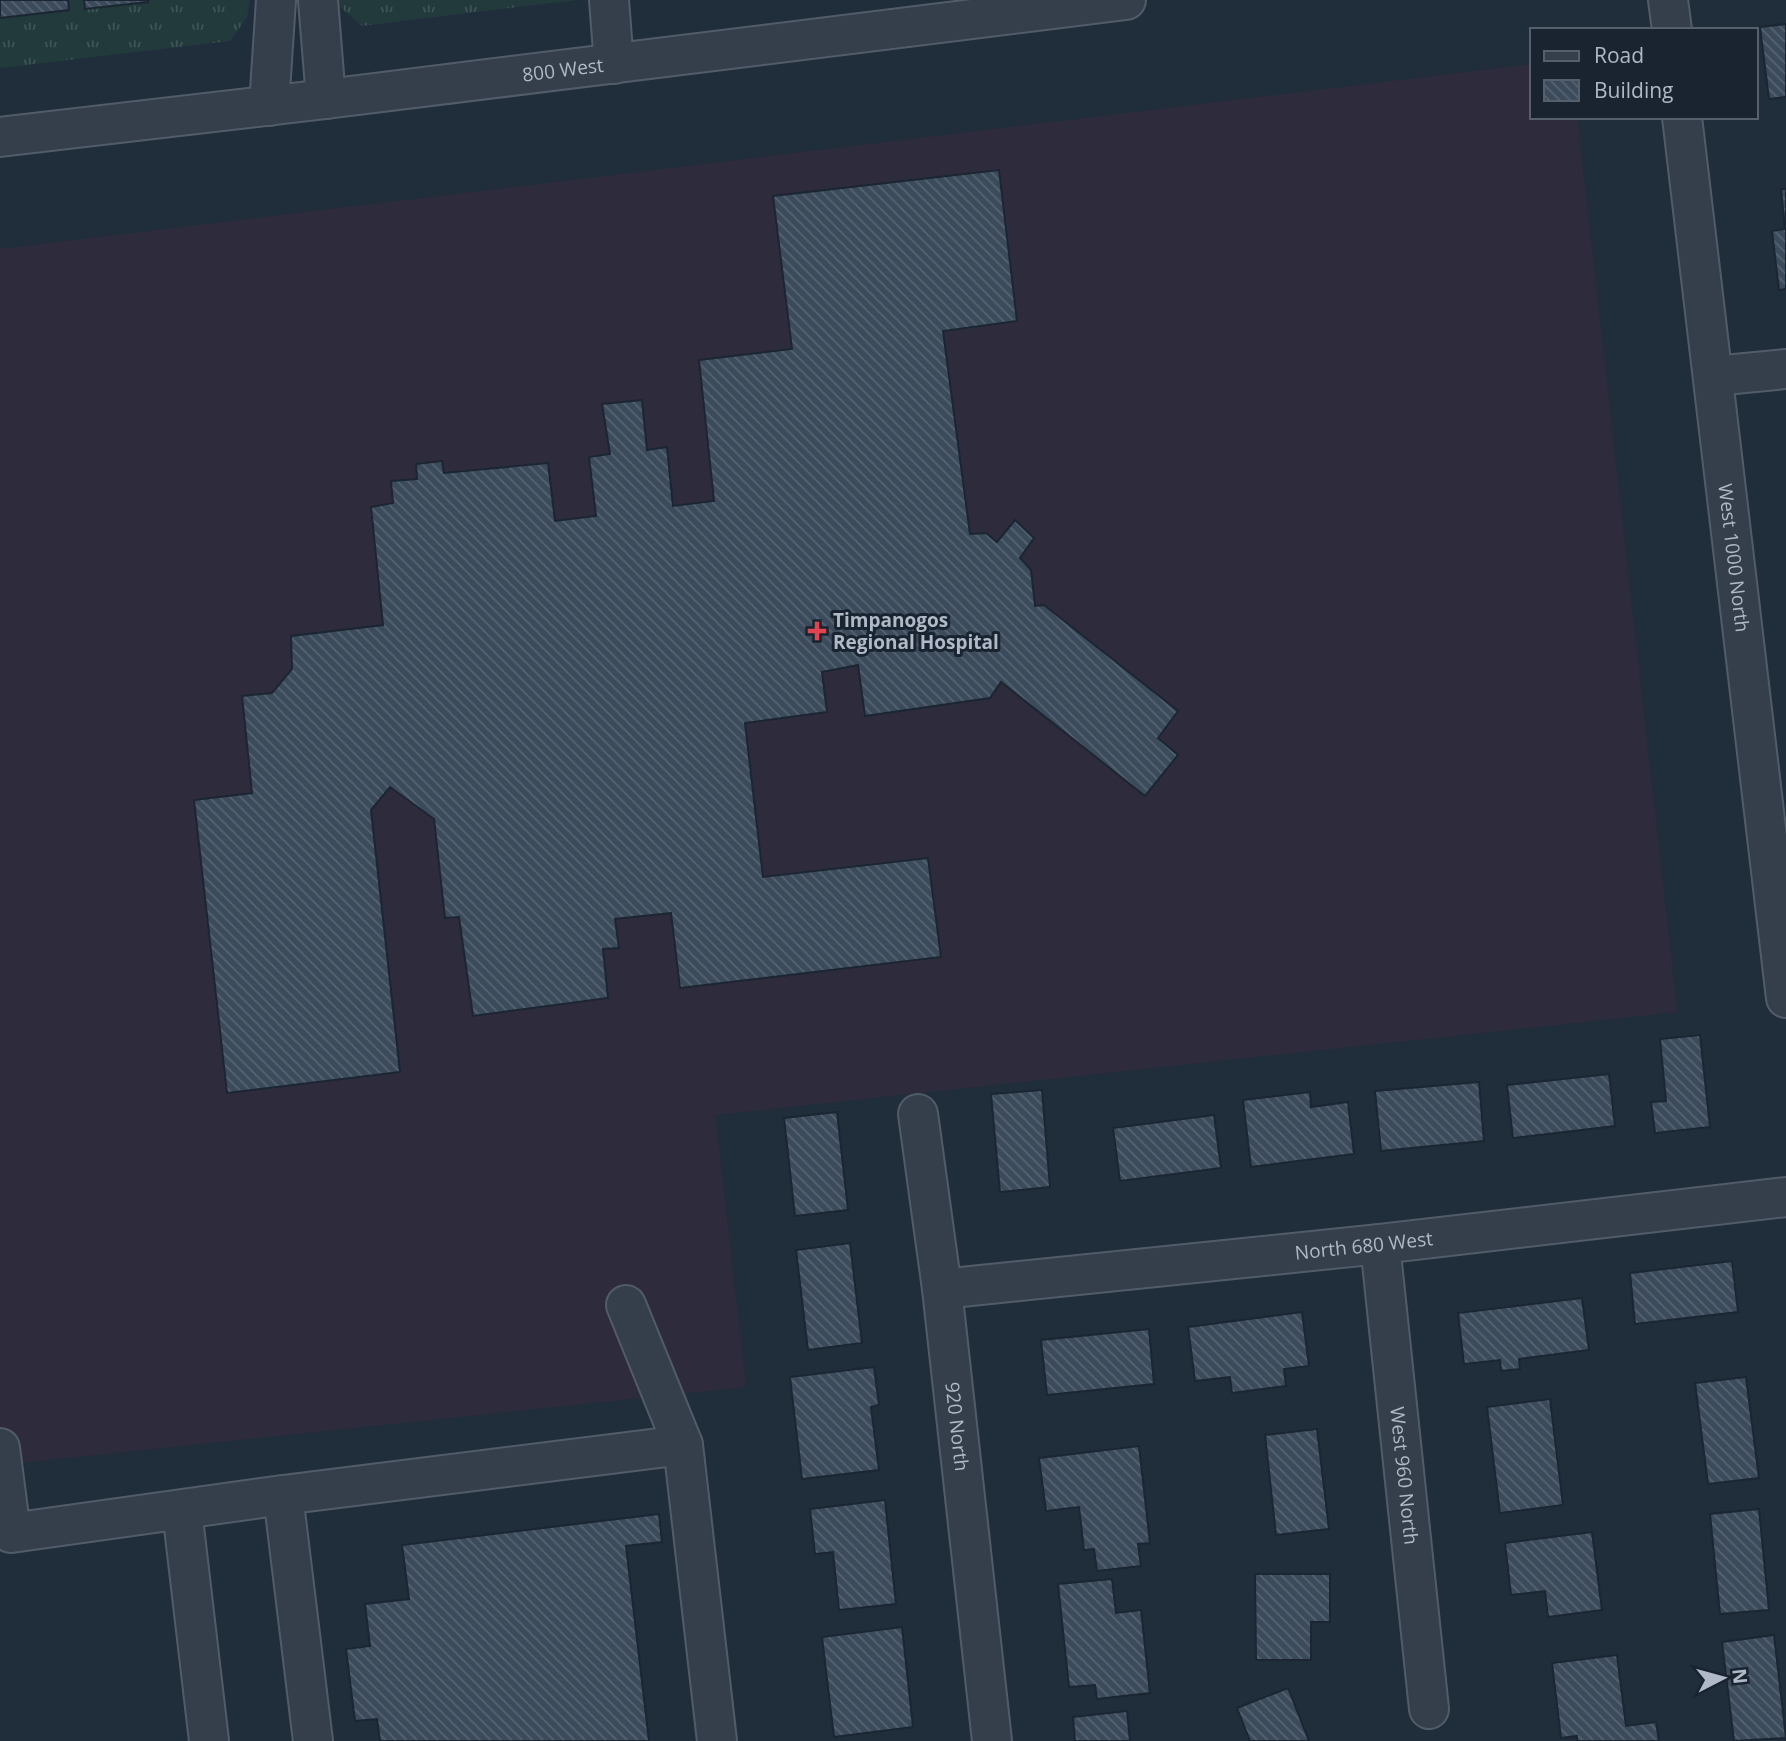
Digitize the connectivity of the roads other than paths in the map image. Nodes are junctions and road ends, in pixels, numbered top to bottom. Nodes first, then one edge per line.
1 (276, 0) edge
2 (318, 0) edge
3 (610, 0) edge
4 (1126, 0) edge
5 (1668, 0) edge
6 (908, 13) edge
7 (1672, 28) edge
8 (614, 64) junction
9 (327, 99) junction
10 (269, 106) junction
11 (1682, 119) edge
12 (0, 137) edge
13 (1786, 369) edge
14 (1714, 376) junction
15 (1784, 959) edge
16 (1786, 998) edge
17 (918, 1114) dead end
18 (1786, 1197) edge
19 (1380, 1244) junction
20 (942, 1289) junction
21 (626, 1305) dead end
22 (683, 1445) junction
23 (0, 1448) edge
24 (283, 1495) junction
25 (183, 1510) junction
26 (1429, 1709) dead end
27 (209, 1741) edge
28 (313, 1741) edge
29 (717, 1741) edge
30 (992, 1741) edge

1 - 10 street
2 - 9 street
3 - 8 street
4 - 6 street, 800 West
5 - 7 street
6 - 8 street, 800 West
8 - 9 street, 800 West
9 - 10 street, 800 West
10 - 12 street, 800 West
11 - 14 street, West 1000 North
13 - 14 street
14 - 15 street, West 1000 North
15 - 16 street, West 1000 North
17 - 20 street, 920 North
18 - 19 street, North 680 West
19 - 20 street, North 680 West
19 - 26 street, West 960 North
20 - 30 street, 920 North
21 - 22 street
22 - 24 street
22 - 29 street
23 - 25 street
24 - 25 street
24 - 28 street
25 - 27 street

